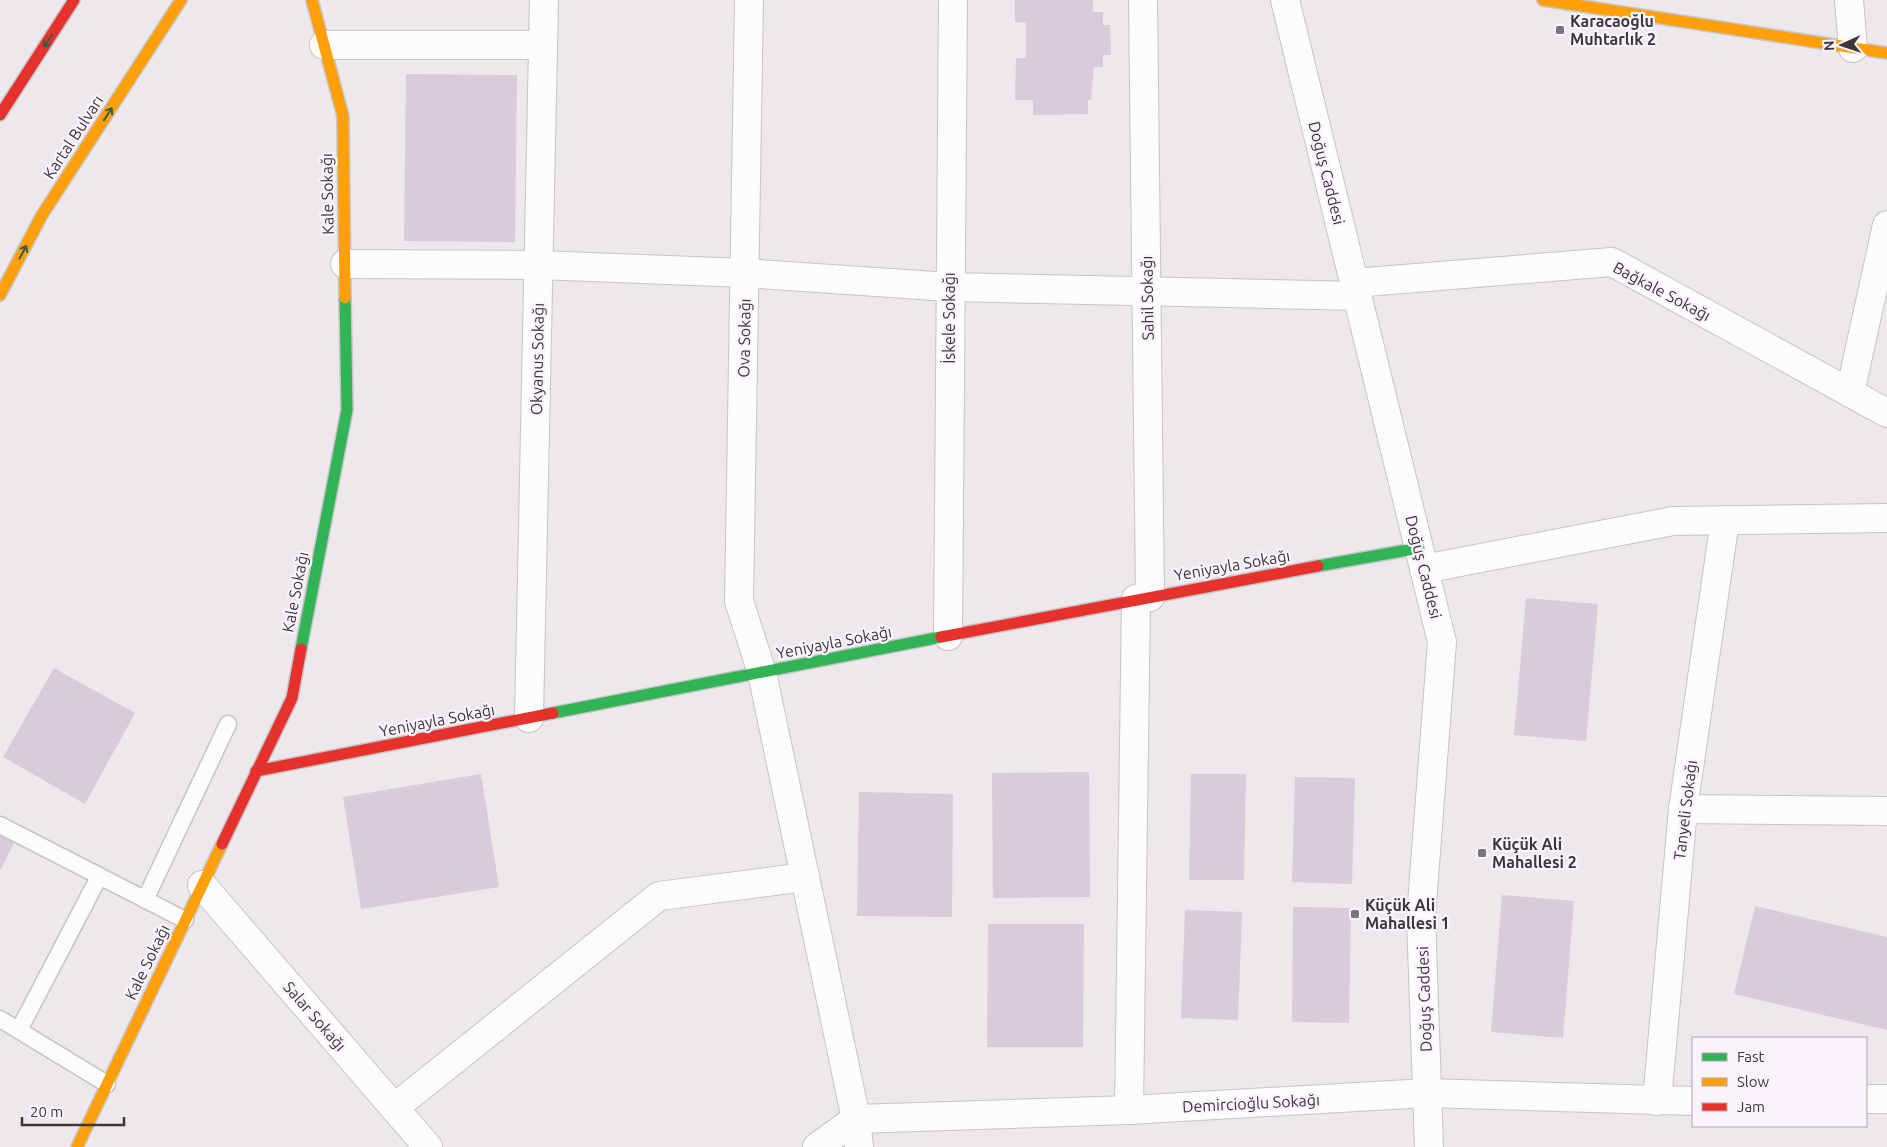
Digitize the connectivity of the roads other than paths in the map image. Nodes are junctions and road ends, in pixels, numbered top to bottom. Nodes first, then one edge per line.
1 (74, 0) edge
2 (181, 0) edge
3 (312, 0) edge
4 (544, 0) edge
5 (749, 0) edge
6 (953, 0) edge
7 (1143, 0) edge
8 (1285, 0) edge
9 (1543, 0) edge
10 (1849, 0) edge
11 (1651, 8) edge
12 (324, 45) junction
13 (543, 45) junction
14 (1853, 48) junction
15 (1887, 53) edge
16 (0, 115) edge
17 (1887, 224) edge
18 (345, 264) junction
19 (538, 265) junction
20 (745, 273) junction
21 (949, 287) junction
22 (1356, 290) junction
23 (1147, 291) junction
24 (0, 295) edge
25 (1850, 393) junction
26 (1887, 413) edge
27 (1887, 518) edge
28 (1725, 520) junction
29 (1422, 559) junction
30 (1143, 598) junction
31 (948, 636) junction
32 (762, 673) junction
33 (530, 718) junction
34 (228, 724) dead end
35 (256, 772) junction
36 (1683, 809) junction
37 (1887, 812) edge
38 (0, 825) edge
39 (99, 877) junction
40 (805, 877) junction
41 (202, 885) junction
42 (145, 900) junction
43 (185, 920) junction
44 (0, 1019) edge
45 (20, 1030) junction
46 (107, 1084) junction
47 (1427, 1093) junction
48 (1657, 1101) junction
49 (1692, 1101) edge
50 (394, 1108) junction
51 (1129, 1110) junction
52 (856, 1119) junction
53 (76, 1147) edge
54 (428, 1147) edge
55 (817, 1147) edge
56 (859, 1147) edge
57 (1429, 1147) edge

1 -> 16 street
24 -> 2 street, Kartal Bulvarı
3 - 12 street, Kale Sokağı
4 - 13 street, Okyanus Sokağı
5 - 20 street, Ova Sokağı
6 - 21 street, İskele Sokağı
7 - 23 street, Sahil Sokağı
8 - 22 street, Doğuş Caddesi
9 - 11 street
10 - 14 street
11 - 14 street
12 - 13 street
12 - 18 street, Kale Sokağı
13 - 19 street, Okyanus Sokağı
14 - 15 street
17 - 25 street
18 - 19 street, Bağkale Sokağı
18 - 35 street, Kale Sokağı
19 - 20 street, Bağkale Sokağı
19 - 33 street, Okyanus Sokağı
20 - 21 street, Bağkale Sokağı
20 - 32 street, Ova Sokağı
21 - 23 street, Bağkale Sokağı
21 - 31 street, İskele Sokağı
22 - 23 street, Bağkale Sokağı
22 - 25 street, Bağkale Sokağı
22 - 29 street, Doğuş Caddesi
23 - 30 street, Sahil Sokağı
25 - 26 street, Bağkale Sokağı
27 - 28 street
28 - 29 street
28 - 36 street, Tanyeli Sokağı
29 - 30 street, Yeniyayla Sokağı
29 - 47 street, Doğuş Caddesi
30 - 31 street, Yeniyayla Sokağı
30 - 51 street, Sahil Sokağı
31 - 32 street, Yeniyayla Sokağı
32 - 33 street, Yeniyayla Sokağı
32 - 40 street, Ova Sokağı
33 - 35 street, Yeniyayla Sokağı
34 - 42 lane
35 - 41 street, Kale Sokağı
36 - 37 street
36 - 48 street, Tanyeli Sokağı
38 - 39 lane
39 - 42 lane
39 - 45 lane
40 - 50 street
40 - 52 street, Ova Sokağı
41 - 43 street, Kale Sokağı
41 - 50 street, Salar Sokağı
42 - 43 lane
43 - 46 street, Kale Sokağı
44 - 45 lane
45 - 46 lane
46 - 53 street, Kale Sokağı
47 - 48 street, Demircioğlu Sokağı
47 - 51 street, Demircioğlu Sokağı
47 - 57 street, Doğuş Caddesi
48 - 49 street, Demircioğlu Sokağı
50 - 54 street, Salar Sokağı
51 - 52 street, Demircioğlu Sokağı
52 - 55 street
52 - 56 street, Ova Sokağı

